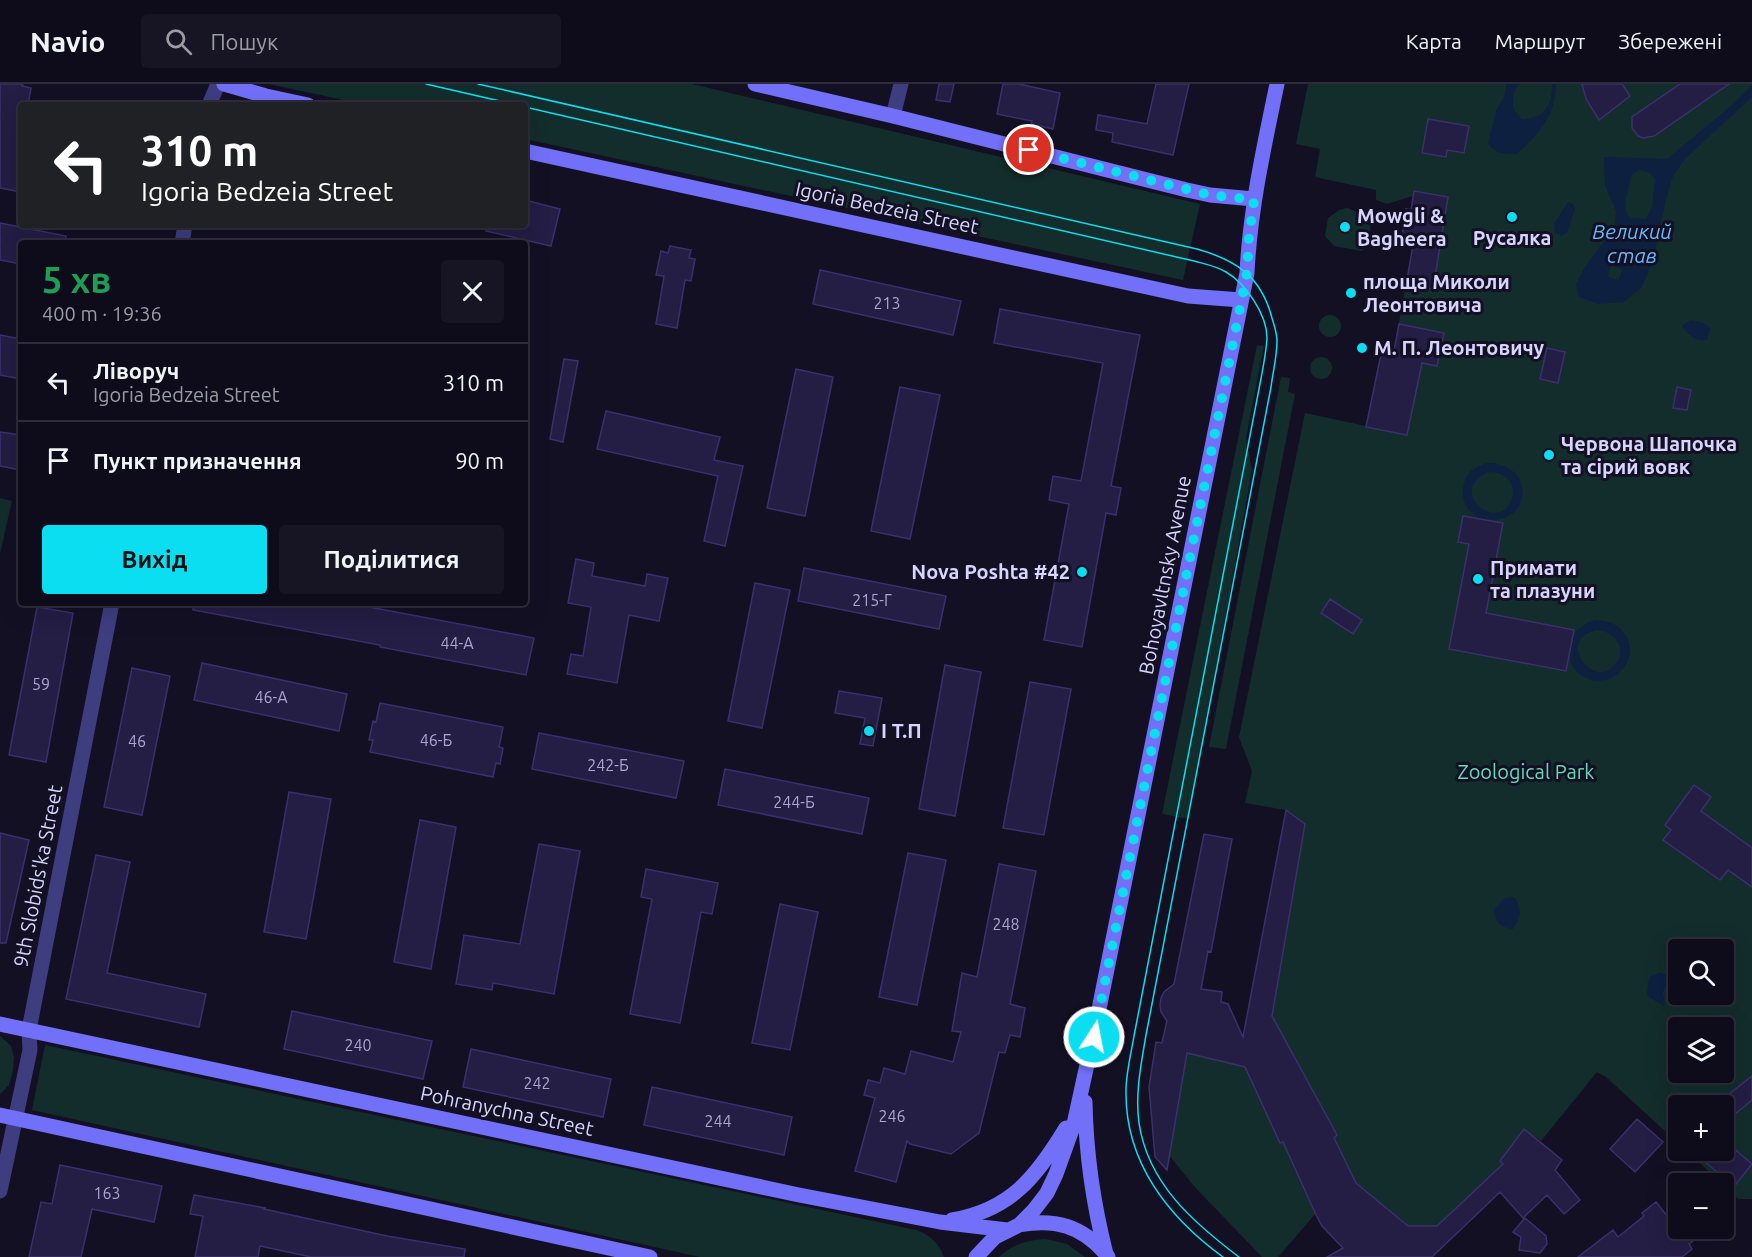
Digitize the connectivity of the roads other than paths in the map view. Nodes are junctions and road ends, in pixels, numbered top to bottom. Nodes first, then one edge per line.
1 (218, 84) edge
2 (224, 84) edge
3 (754, 84) edge
4 (901, 84) edge
5 (1277, 84) edge
6 (210, 102) edge
7 (294, 102) edge
8 (893, 116) junction
9 (528, 152) edge
10 (1254, 200) junction
11 (1241, 300) junction
12 (111, 606) edge
13 (0, 1024) edge
14 (29, 1030) junction
15 (1086, 1072) junction
16 (1081, 1098) junction
17 (0, 1115) edge
18 (16, 1119) junction
19 (0, 1191) edge
20 (940, 1222) junction
21 (1013, 1227) junction
22 (1107, 1255) edge
23 (650, 1257) edge
24 (976, 1257) edge

1 - 6 street
2 - 7 main road
3 - 8 main road
4 - 8 street
5 - 10 main road, Bohoyavltnsky Avenue
8 - 10 main road
9 - 11 main road, Igoria Bedzeia Street
10 - 11 main road, Bohoyavltnsky Avenue
11 - 15 main road, Bohoyavltnsky Avenue
12 - 14 street, 9th Slobids'ka Street
13 - 14 main road, Pohranychna Street
14 - 18 street, 9th Slobids'ka Street
14 - 20 main road, Pohranychna Street
15 - 16 main road, Bohoyavltnsky Avenue
15 - 22 main road, Bohoyavltnsky Avenue
16 - 20 main road
16 - 21 main road, Bohoyavltnsky Avenue
17 - 18 main road
18 - 19 street, 9th Slobids'ka Street
18 - 23 main road
20 - 21 main road, Pohranychna Street
21 - 22 main road, Pohranychna Street
21 - 24 main road, Bohoyavltnsky Avenue

